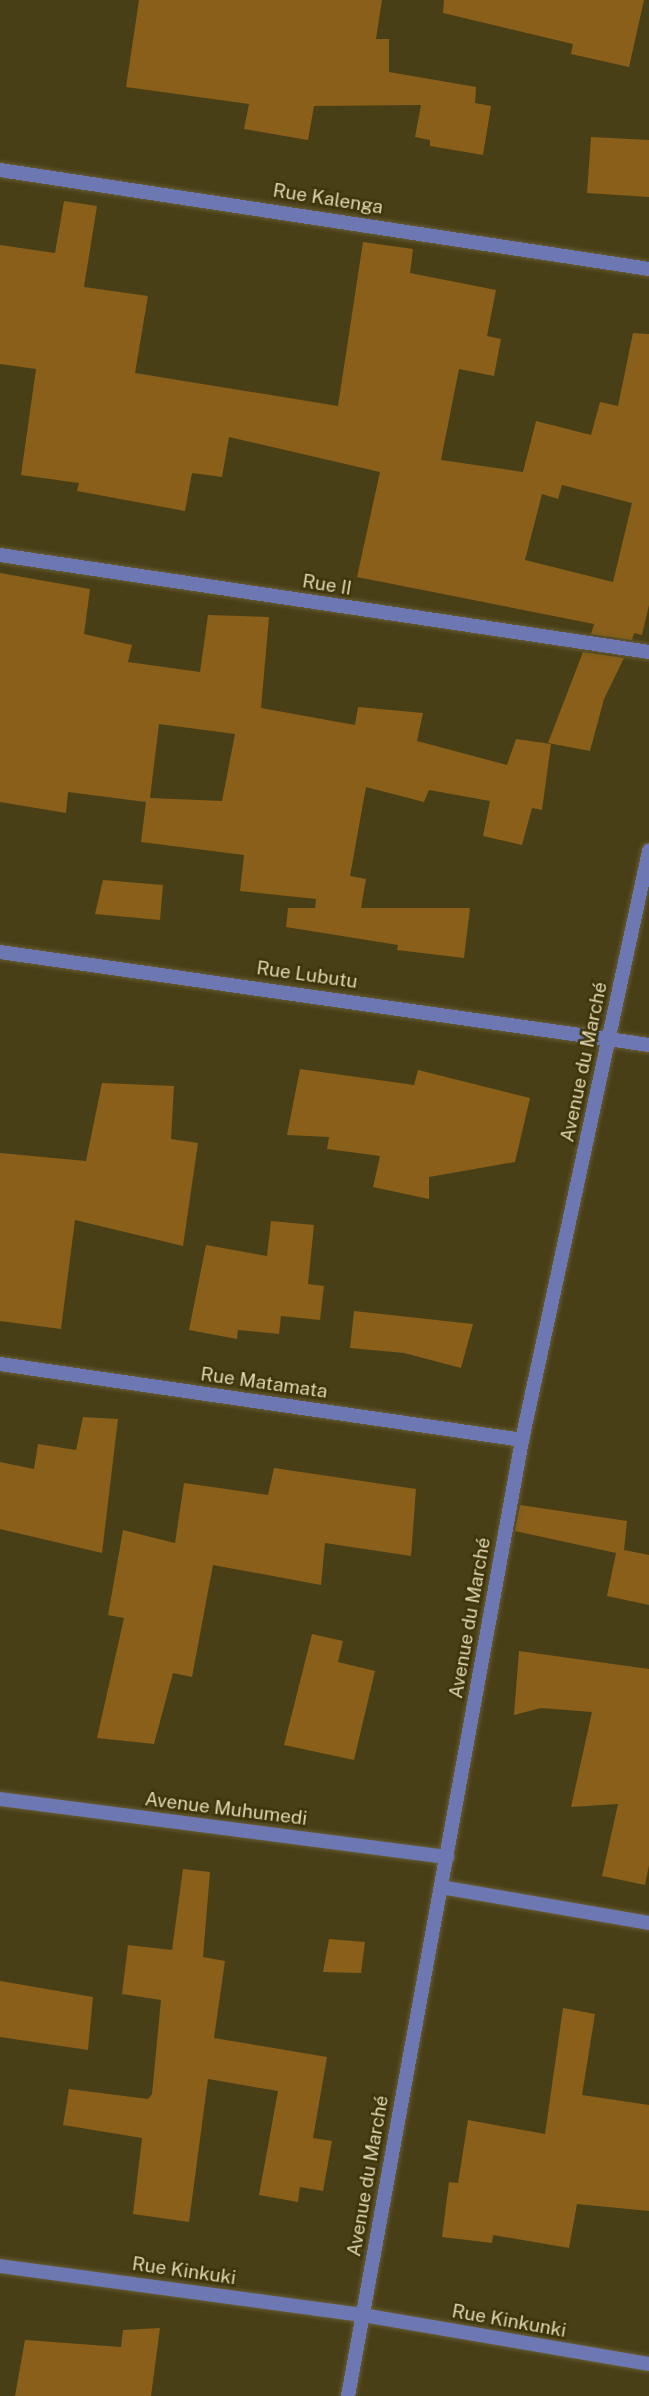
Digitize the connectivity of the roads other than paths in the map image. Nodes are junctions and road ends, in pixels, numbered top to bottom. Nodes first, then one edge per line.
1 (0, 170) edge
2 (649, 269) edge
3 (0, 555) edge
4 (649, 652) edge
5 (649, 851) edge
6 (0, 952) edge
7 (610, 1037) junction
8 (649, 1045) edge
9 (0, 1364) edge
10 (522, 1440) junction
11 (0, 1799) edge
12 (447, 1857) junction
13 (442, 1887) junction
14 (649, 1923) edge
15 (0, 2266) edge
16 (363, 2315) junction
17 (649, 2364) edge
18 (348, 2396) edge

1 - 2 street, Rue Kalenga
3 - 4 street, Rue II
5 - 7 street, Avenue du Marché
6 - 7 street, Rue Lubutu
7 - 8 street, Rue Lubutu
7 - 10 street, Avenue du Marché
9 - 10 street, Rue Matamata
10 - 12 street, Avenue du Marché
11 - 12 street, Avenue Muhumedi
12 - 13 street, Avenue du Marché
13 - 14 street
13 - 16 street, Avenue du Marché
15 - 16 street, Rue Kinkuki
16 - 17 street, Rue Kinkunki
16 - 18 street, Avenue du Marché

